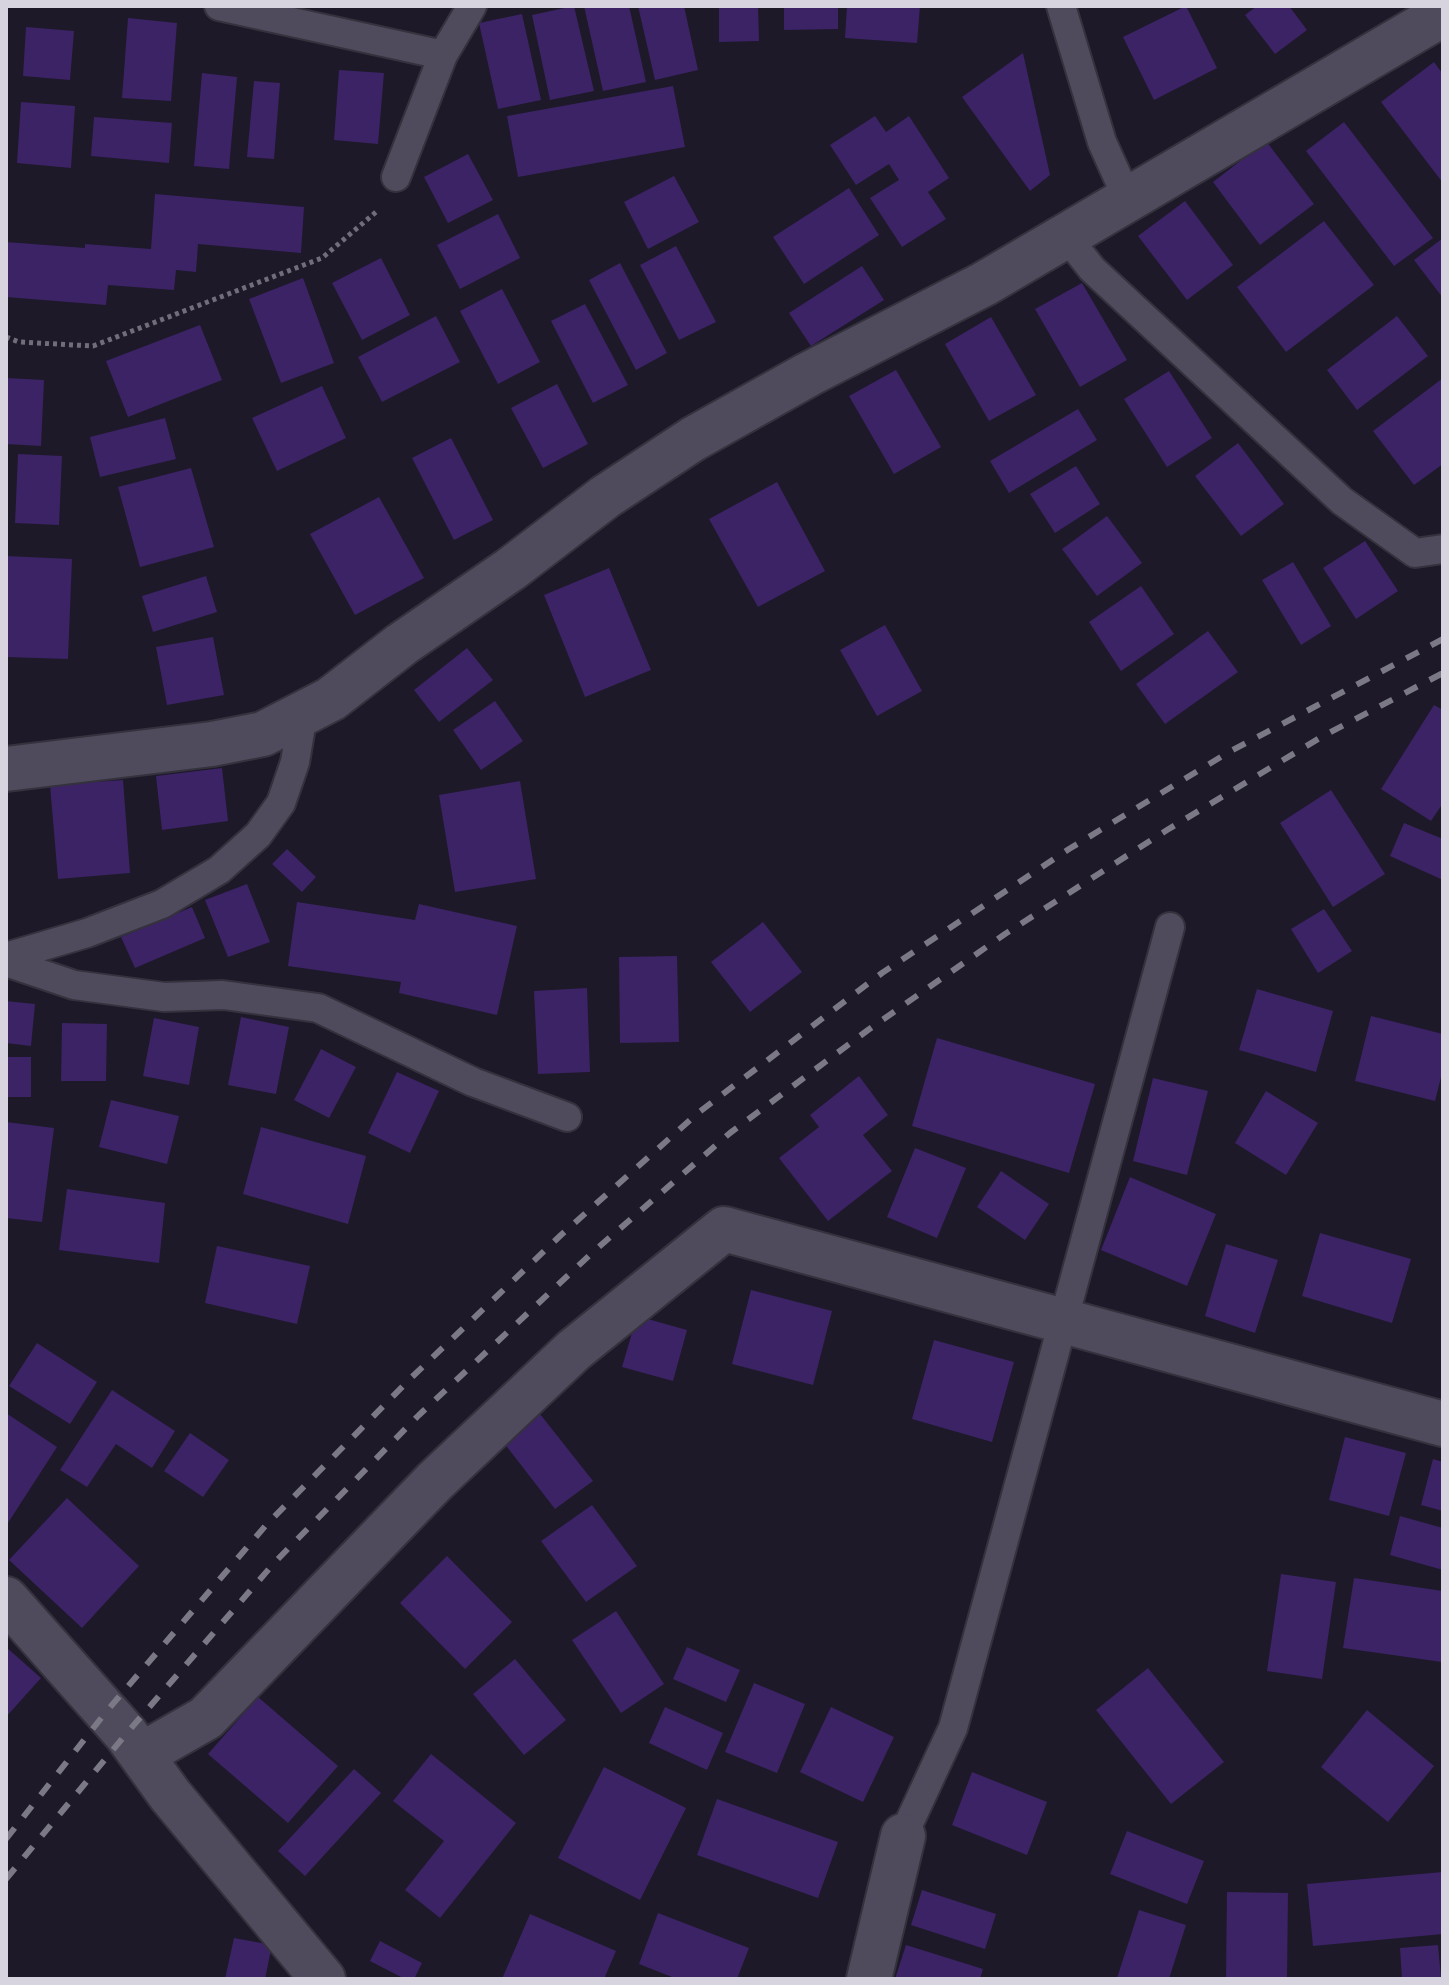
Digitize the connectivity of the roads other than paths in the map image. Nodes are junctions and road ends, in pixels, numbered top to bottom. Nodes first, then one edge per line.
1 (219, 6) edge
2 (472, 6) edge
3 (1061, 6) edge
4 (1443, 14) edge
5 (443, 55) junction
6 (396, 177) road end
7 (1128, 200) junction
8 (1066, 236) junction
9 (1443, 549) edge
10 (303, 714) junction
11 (6, 769) edge
12 (1170, 927) dead end
13 (6, 960) edge
14 (567, 1117) dead end
15 (1062, 1321) junction
16 (1443, 1424) edge
17 (6, 1599) edge
18 (143, 1754) junction
19 (903, 1836) joint
20 (323, 1979) edge
21 (869, 1979) edge

1 - 5 lane
2 - 5 lane
3 - 7 lane
4 - 7 street
5 - 6 lane
7 - 8 street
8 - 9 lane
8 - 10 street
10 - 11 street
10 - 13 lane
12 - 15 lane
13 - 14 lane
15 - 16 street
15 - 18 street
15 - 19 lane
17 - 18 street
18 - 20 street
19 - 21 street

